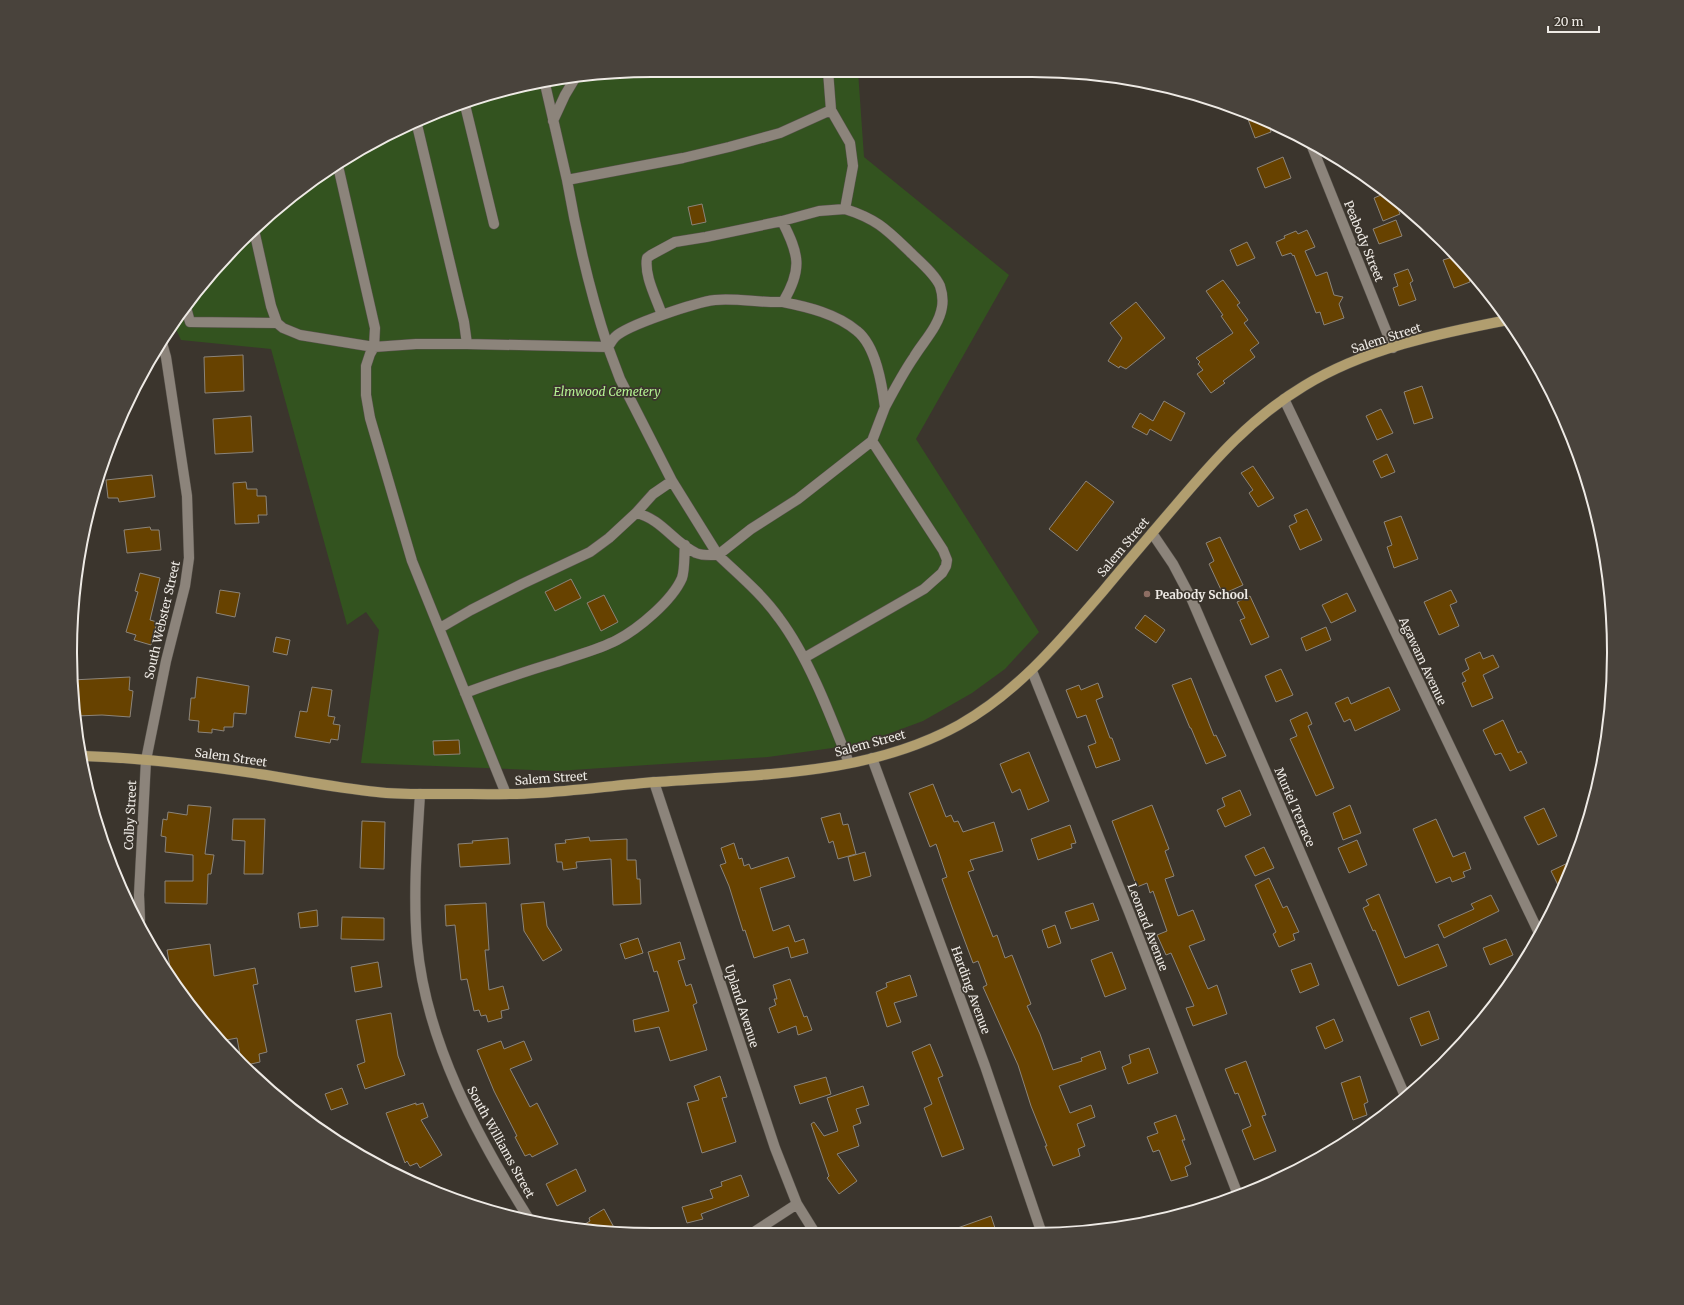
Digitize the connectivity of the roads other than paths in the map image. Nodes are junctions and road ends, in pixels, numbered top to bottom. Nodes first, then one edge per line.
1 (829, 77) edge
2 (572, 83) edge
3 (546, 87) edge
4 (466, 109) edge
5 (831, 110) junction
6 (553, 121) junction
7 (418, 127) edge
8 (1314, 151) edge
9 (339, 170) edge
10 (567, 180) junction
11 (845, 209) junction
12 (782, 221) junction
13 (494, 224) dead end
14 (256, 237) edge
15 (783, 302) junction
16 (188, 314) edge
17 (662, 315) junction
18 (1502, 321) edge
19 (277, 323) junction
20 (467, 344) junction
21 (374, 347) junction
22 (608, 347) junction
23 (1393, 348) junction
24 (164, 349) edge
25 (1284, 399) junction
26 (885, 407) junction
27 (872, 441) junction
28 (672, 481) junction
29 (636, 513) junction
30 (1152, 533) junction
31 (685, 545) junction
32 (718, 555) junction
33 (440, 628) junction
34 (804, 658) junction
35 (1032, 671) junction
36 (464, 693) junction
37 (87, 756) edge
38 (872, 758) junction
39 (146, 760) junction
40 (849, 763) junction
41 (654, 782) junction
42 (420, 794) junction
43 (506, 794) junction
44 (140, 914) edge
45 (1537, 928) edge
46 (1403, 1092) edge
47 (1236, 1190) edge
48 (797, 1204) junction
49 (526, 1213) edge
50 (760, 1228) edge
51 (812, 1228) edge
52 (1040, 1228) edge

1 - 5 street
2 - 6 street
3 - 6 street
4 - 13 street
5 - 10 street
5 - 11 street
6 - 10 street
7 - 20 street
8 - 23 street, Peabody Street
9 - 21 street
10 - 22 street
11 - 12 street
11 - 26 street
12 - 15 street
12 - 17 street
14 - 19 street
15 - 17 street
15 - 26 street
16 - 19 street
17 - 22 street
18 - 23 main road, Salem Street
19 - 21 street
20 - 21 street
20 - 22 street
21 - 33 street
22 - 28 street
23 - 25 main road, Salem Street
24 - 39 street, South Webster Street
25 - 30 main road, Salem Street
25 - 45 street, Agawam Avenue
26 - 27 street
27 - 32 street
27 - 34 street
28 - 29 street
28 - 32 street
29 - 31 street
29 - 33 street
30 - 35 main road, Salem Street
30 - 46 street, Muriel Terrace
31 - 32 street
31 - 36 street
32 - 34 street
33 - 36 street
34 - 40 street
35 - 38 main road, Salem Street
35 - 47 street, Leonard Avenue
36 - 43 street
37 - 39 main road, Salem Street
38 - 40 main road, Salem Street
38 - 52 street, Harding Avenue
39 - 42 main road, Salem Street
39 - 44 street, Colby Street
40 - 41 main road, Salem Street
41 - 43 main road, Salem Street
41 - 48 street, Upland Avenue
42 - 43 main road, Salem Street
42 - 49 street, South Williams Street
48 - 50 street
48 - 51 street, Upland Avenue

